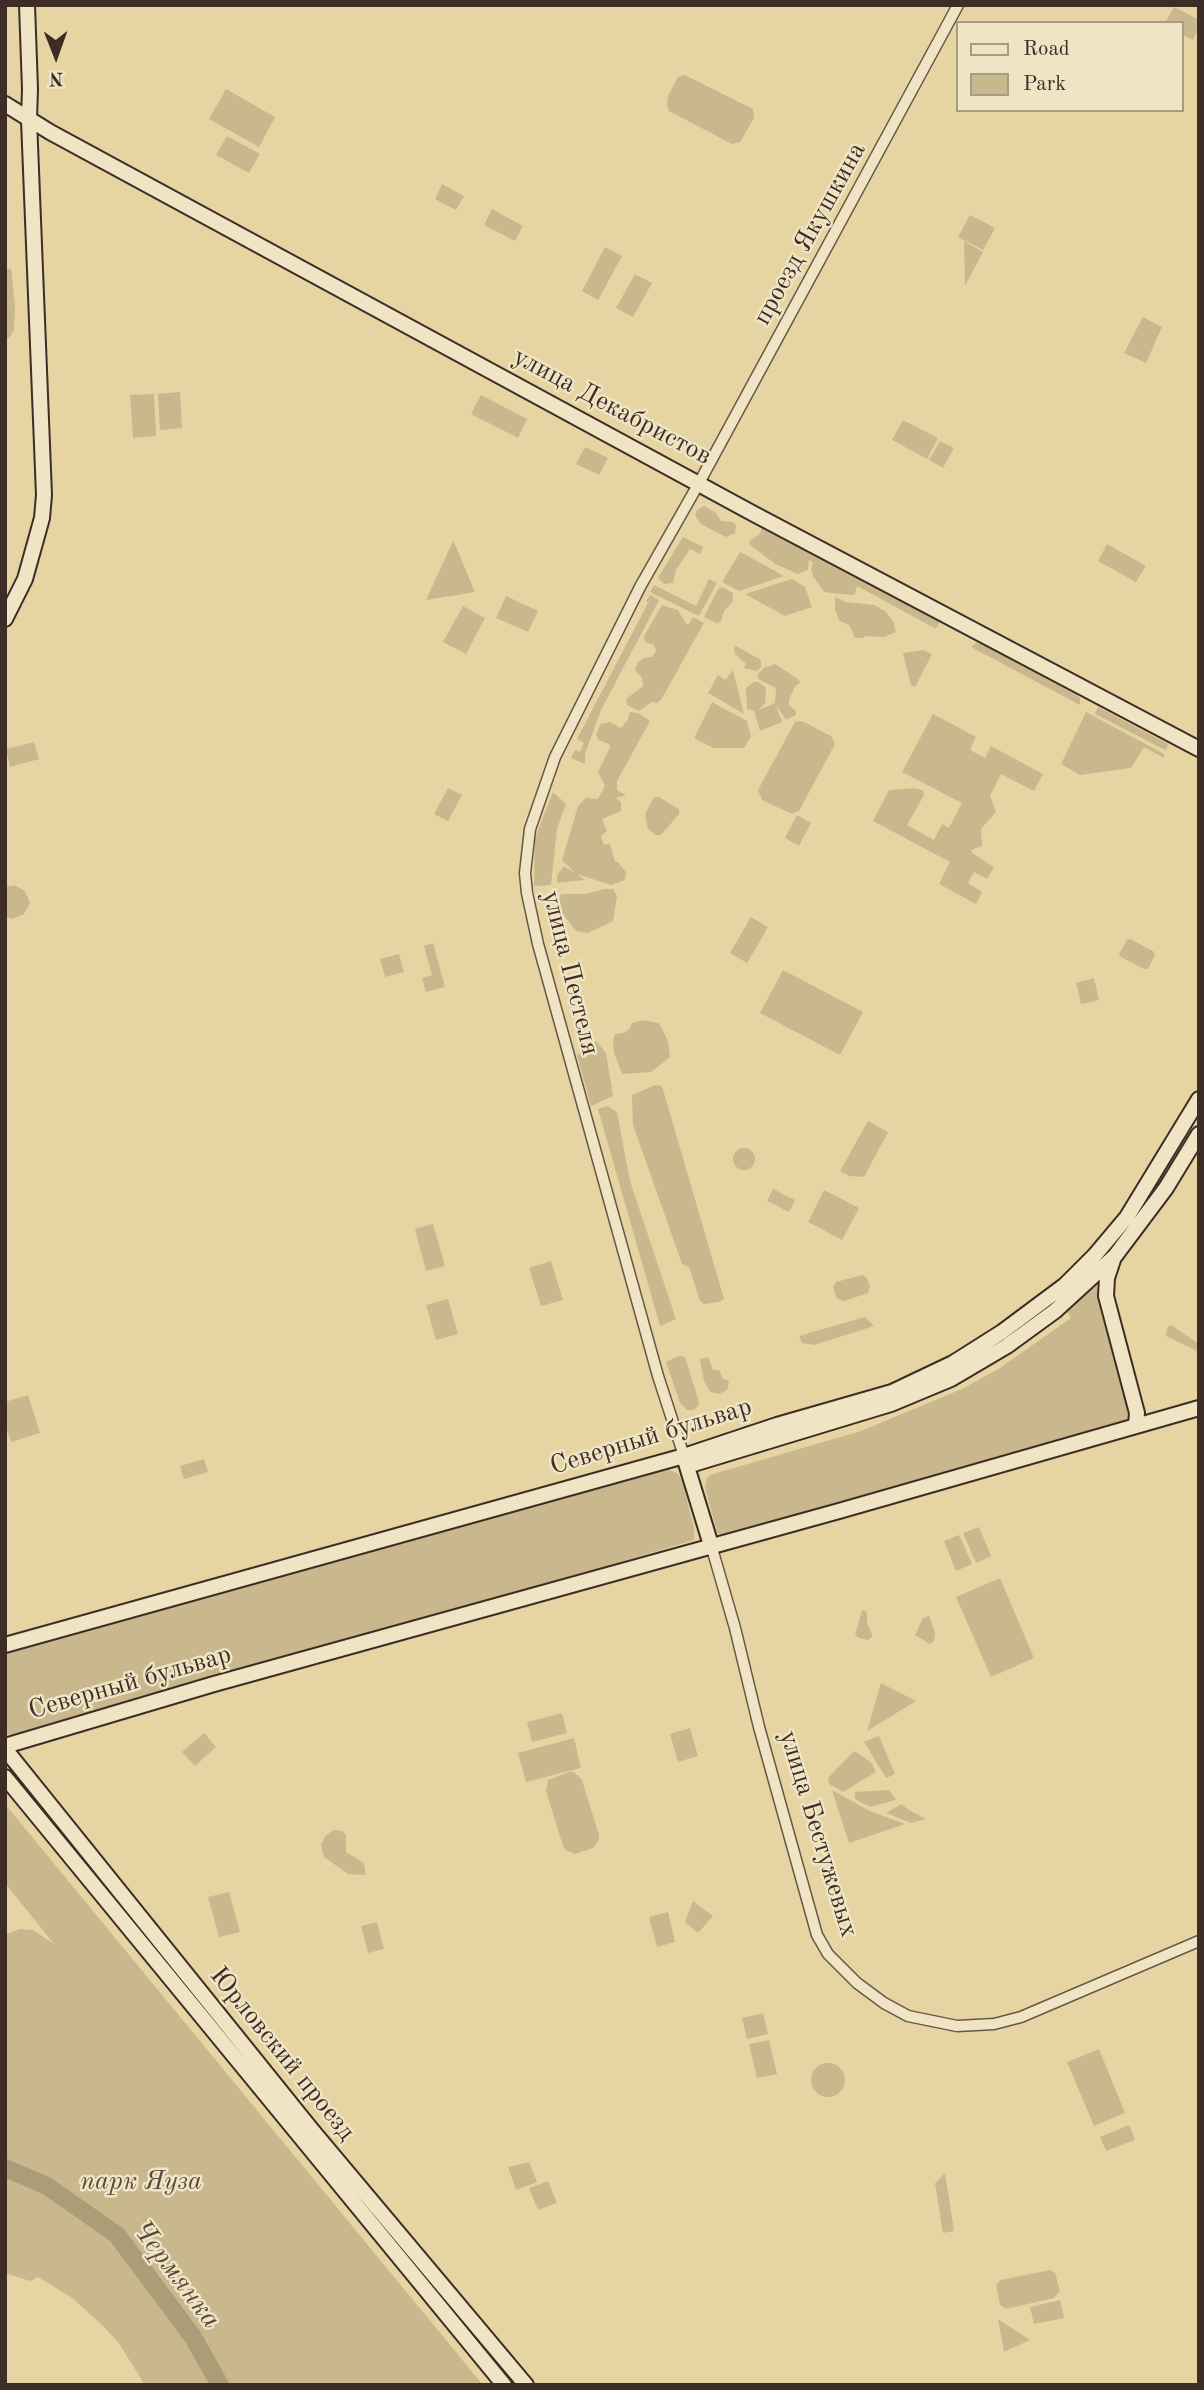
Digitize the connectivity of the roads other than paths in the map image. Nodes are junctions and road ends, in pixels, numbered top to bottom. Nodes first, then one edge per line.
1 (27, 5) edge
2 (958, 5) edge
3 (5, 104) edge
4 (29, 120) junction
5 (699, 483) junction
6 (5, 619) edge
7 (1199, 749) edge
8 (1199, 1099) edge
9 (1199, 1134) edge
10 (1115, 1256) junction
11 (1199, 1408) edge
12 (1136, 1425) junction
13 (686, 1461) junction
14 (711, 1545) junction
15 (5, 1645) edge
16 (5, 1748) edge
17 (5, 1777) edge
18 (1199, 1941) edge
19 (504, 2385) edge
20 (526, 2385) edge

1 - 4 main road
2 - 5 street, проезд Якушкина
3 - 4 main road, улица Декабристов
4 - 5 main road, улица Декабристов
4 - 6 main road
5 - 7 main road, улица Декабристов
5 - 13 street, улица Пестеля
8 - 13 main road, Северный бульвар
9 - 10 main road, Северный бульвар
10 - 12 main road
10 - 13 main road, Северный бульвар
11 - 12 main road, Северный бульвар
12 - 14 main road, Северный бульвар
13 - 14 main road, улица Бестужевых
13 - 15 main road, Северный бульвар
14 - 16 main road, Северный бульвар
14 - 18 street, улица Бестужевых
16 - 20 main road, Юрловский проезд
17 - 19 main road, Юрловский проезд

